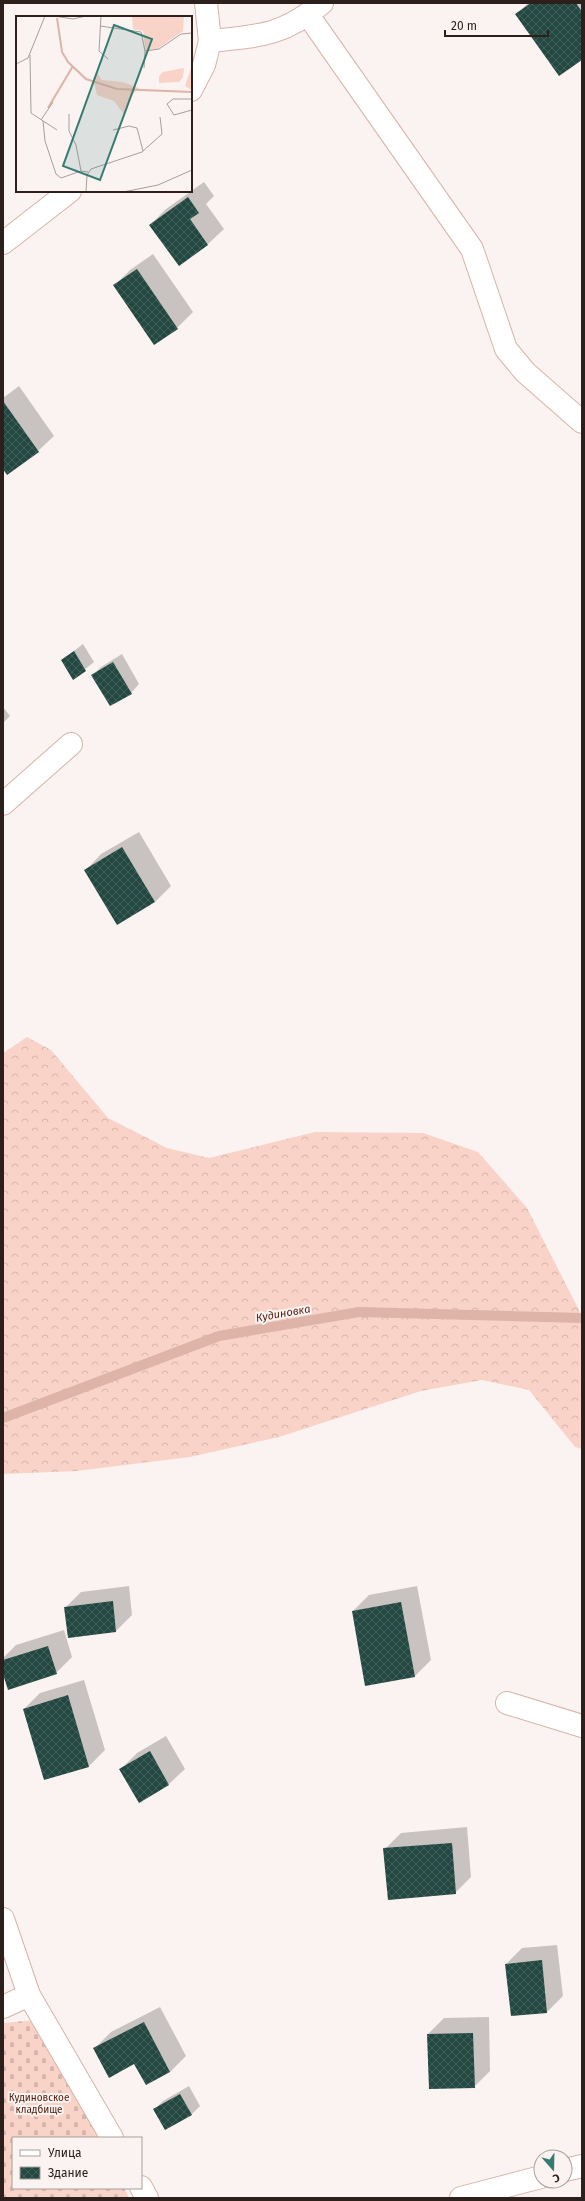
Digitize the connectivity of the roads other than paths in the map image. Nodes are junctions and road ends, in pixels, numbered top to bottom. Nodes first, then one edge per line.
1 (206, 3) edge
2 (315, 9) edge
3 (210, 40) junction
4 (192, 88) edge
5 (69, 192) edge
6 (3, 243) edge
7 (582, 422) edge
8 (71, 744) dead end
9 (3, 804) edge
10 (507, 1704) dead end
11 (582, 1726) edge
12 (3, 1919) edge
13 (29, 1994) junction
14 (3, 2007) edge
15 (111, 2137) edge
16 (533, 2179) edge
17 (142, 2189) edge
18 (147, 2198) edge
19 (461, 2198) edge

1 - 3 street
2 - 3 street
2 - 7 street
3 - 4 street
5 - 6 street
8 - 9 street
10 - 11 street
12 - 13 street
13 - 14 street
13 - 15 street
16 - 19 street
17 - 18 street

